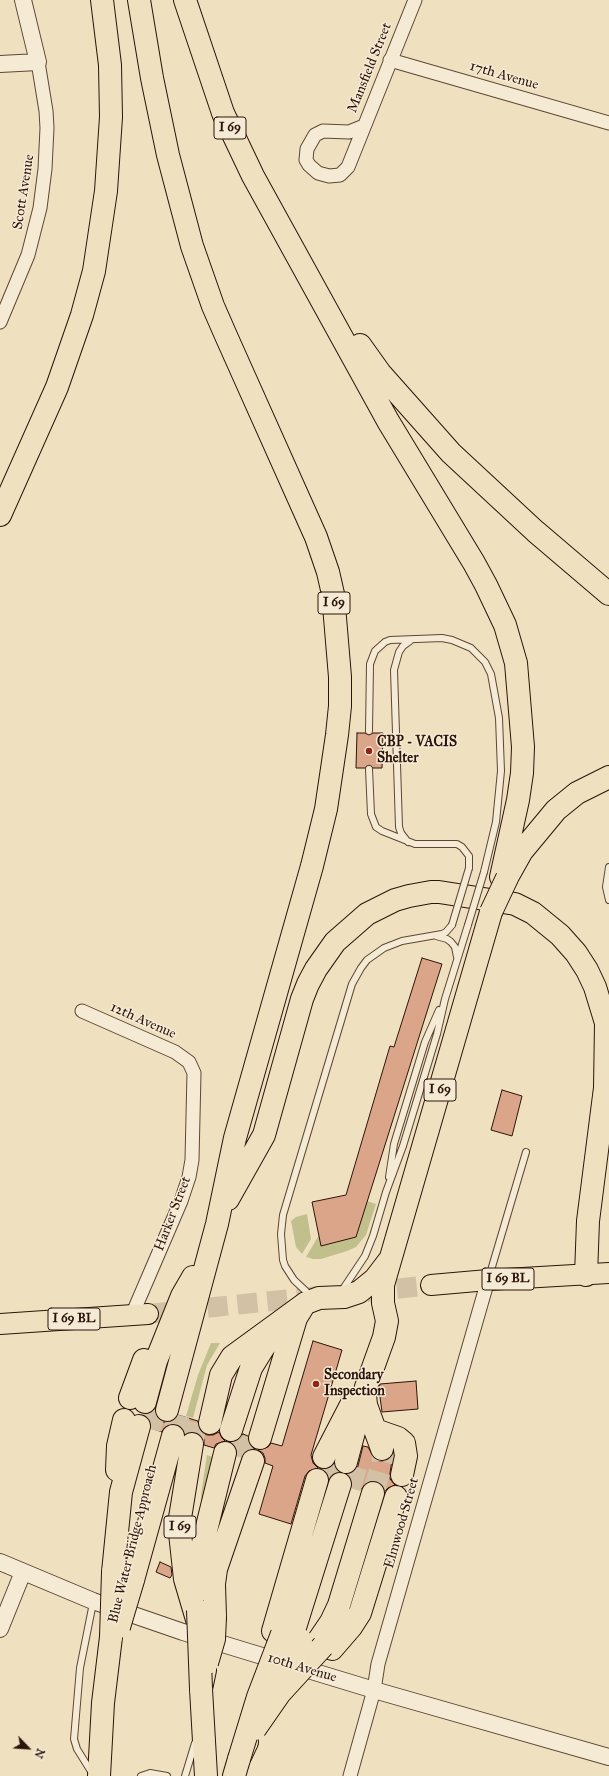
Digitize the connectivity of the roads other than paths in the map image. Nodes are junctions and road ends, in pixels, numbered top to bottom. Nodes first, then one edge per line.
1 (23, 0) edge
2 (102, 0) edge
3 (139, 0) edge
4 (185, 0) edge
5 (415, 0) edge
6 (390, 60) junction
7 (38, 62) junction
8 (0, 64) edge
9 (609, 123) edge
10 (364, 126) junction
11 (294, 248) junction
12 (0, 322) edge
13 (0, 515) edge
14 (609, 594) edge
15 (412, 640) junction
16 (369, 731) dead end
17 (369, 769) dead end
18 (609, 777) edge
19 (408, 842) junction
20 (609, 867) edge
21 (497, 876) junction
22 (609, 900) edge
23 (482, 922) junction
24 (433, 936) junction
25 (457, 961) junction
26 (445, 999) junction
27 (82, 1011) dead end
28 (190, 1062) joint
29 (526, 1152) dead end
30 (386, 1192) junction
31 (217, 1224) junction
32 (209, 1251) junction
33 (394, 1251) junction
34 (609, 1273) edge
35 (586, 1274) junction
36 (193, 1277) junction
37 (488, 1280) junction
38 (430, 1285) tunnel mouth
39 (308, 1306) junction
40 (140, 1314) joint
41 (0, 1324) edge
42 (169, 1410) junction
43 (371, 1423) junction
44 (186, 1440) junction
45 (340, 1460) tunnel mouth
46 (402, 1475) dead end
47 (356, 1489) junction
48 (0, 1562) edge
49 (23, 1572) junction
50 (123, 1576) junction
51 (93, 1601) junction
52 (201, 1610) junction
53 (0, 1629) edge
54 (304, 1640) junction
55 (106, 1669) junction
56 (374, 1690) junction
57 (201, 1694) junction
58 (268, 1698) junction
59 (609, 1757) edge
60 (240, 1759) edge
61 (94, 1776) edge
62 (99, 1776) edge
63 (141, 1776) edge
64 (167, 1776) edge
65 (185, 1776) edge
66 (206, 1776) edge
67 (350, 1776) edge

1 - 7 street
2 - 13 highway
3 - 31 highway, I 69
4 - 11 highway, I 69
5 - 6 street, Mansfield Street
6 - 9 street, 17th Avenue
6 - 10 street, Mansfield Street
7 - 8 street
7 - 12 street, Scott Avenue
10 - 10 street, Mansfield Street
11 - 14 highway
11 - 21 highway, I 69
15 - 16 lane
15 - 19 lane
15 - 21 lane
17 - 19 lane
18 - 21 highway
19 - 24 lane, bridge
20 - 22 lane
21 - 23 highway, I 69, bridge
23 - 25 lane
23 - 33 highway, I 69
24 - 25 lane
24 - 39 lane
25 - 26 lane
26 - 30 lane
26 - 30 lane
27 - 28 street, 12th Avenue
28 - 40 street, Harker Street
29 - 37 lane
30 - 39 lane
31 - 32 highway, I 69
31 - 35 highway
32 - 36 highway
32 - 42 highway, I 69
33 - 39 highway, I 69
33 - 43 highway, I 69
34 - 35 main road, I 69 BL
35 - 37 main road, I 69 BL
36 - 42 highway
36 - 42 highway
37 - 38 main road, I 69 BL
37 - 56 street, Elmwood Street
39 - 39 highway
39 - 42 highway, I 69
40 - 41 main road, I 69 BL
43 - 45 highway, I 69
43 - 46 highway
44 - 50 highway, Blue Water Bridge Approach
44 - 50 highway
44 - 52 highway, I 69
44 - 52 highway, I 69
44 - 52 highway, I 69
47 - 54 highway
47 - 54 highway
47 - 54 highway
48 - 49 street, 10th Avenue
49 - 51 street, 10th Avenue
49 - 53 street
50 - 55 highway, bridge
50 - 55 highway, Blue Water Bridge Approach, bridge
51 - 56 street, 10th Avenue
51 - 61 lane
52 - 57 highway, I 69, bridge
52 - 57 highway, I 69, bridge
54 - 58 highway, bridge
54 - 58 highway
54 - 58 highway, bridge
55 - 62 highway, Blue Water Bridge Approach
56 - 59 street, 10th Avenue
56 - 67 street, Elmwood Street
57 - 65 lane
57 - 66 highway
58 - 60 highway, bridge
58 - 60 highway, bridge
63 - 64 lane

